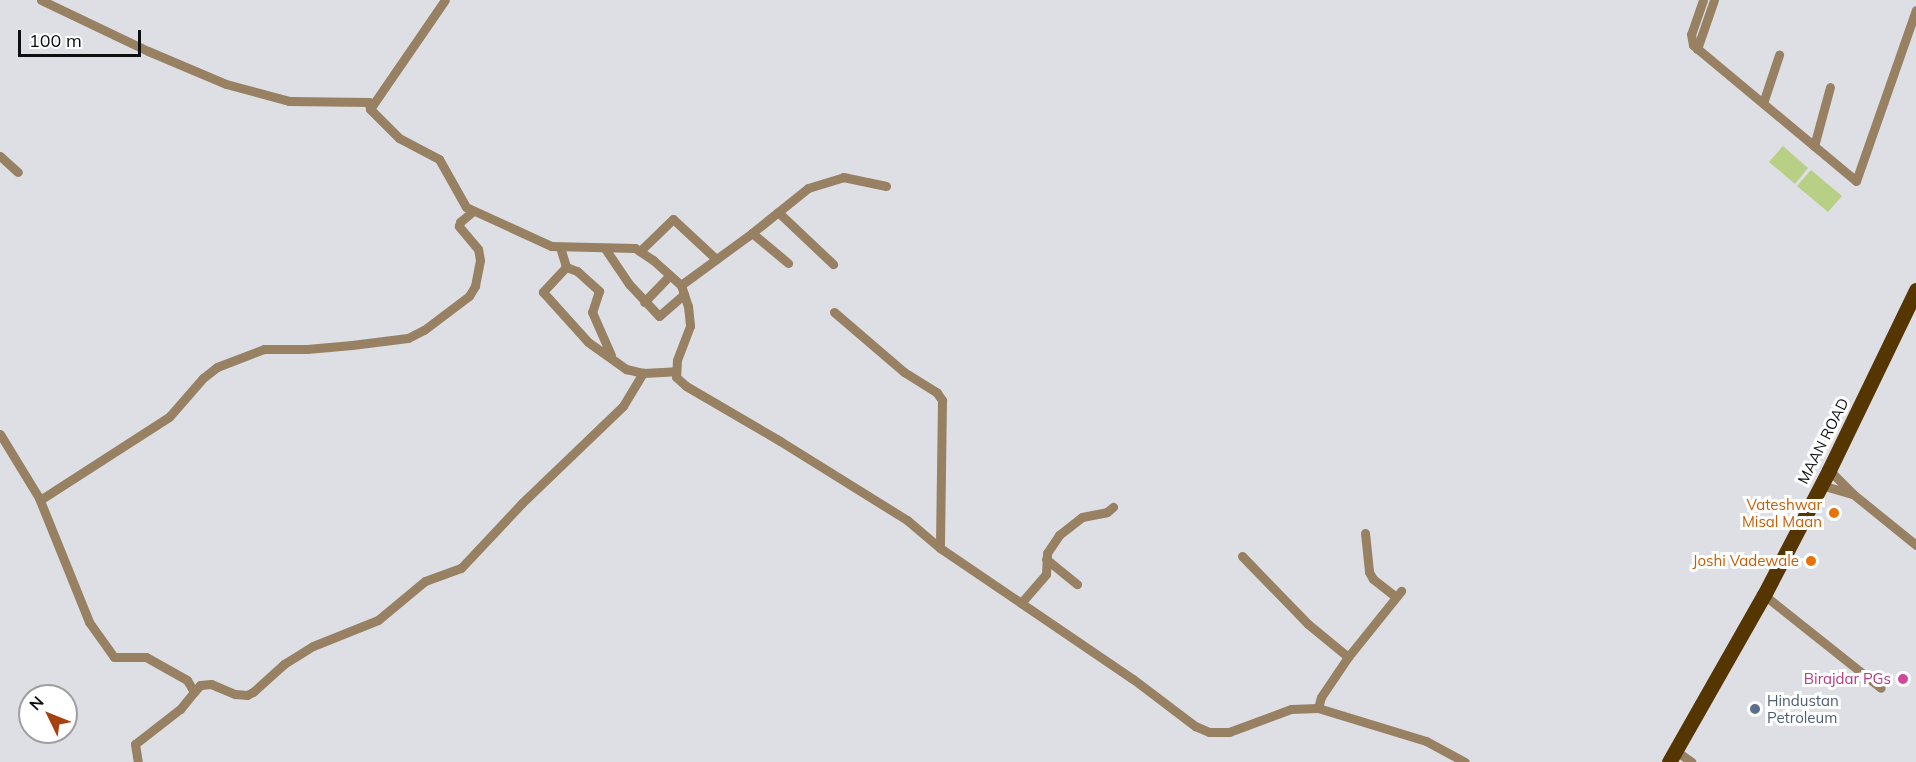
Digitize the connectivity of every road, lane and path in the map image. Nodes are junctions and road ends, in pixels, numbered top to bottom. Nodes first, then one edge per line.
1 (41, 0) edge
2 (445, 0) edge
3 (1703, 0) edge
4 (1714, 0) edge
5 (1916, 10) edge
6 (1697, 49) junction
7 (1779, 55) dead end
8 (1830, 87) dead end
9 (1763, 104) junction
10 (370, 109) junction
11 (1814, 146) junction
12 (0, 156) edge
13 (18, 172) dead end
14 (886, 186) dead end
15 (473, 210) junction
16 (778, 212) junction
17 (752, 233) junction
18 (560, 247) junction
19 (606, 250) junction
20 (640, 251) junction
21 (716, 260) junction
22 (788, 263) dead end
23 (833, 264) dead end
24 (566, 267) junction
25 (670, 275) junction
26 (682, 289) junction
27 (1916, 290) edge
28 (644, 302) junction
29 (834, 312) dead end
30 (612, 356) junction
31 (676, 371) junction
32 (643, 373) junction
33 (0, 434) edge
34 (1829, 470) junction
35 (1821, 485) junction
36 (1853, 494) junction
37 (40, 500) junction
38 (1113, 507) dead end
39 (1365, 533) dead end
40 (1916, 544) edge
41 (940, 548) junction
42 (1242, 556) dead end
43 (1046, 559) junction
44 (1077, 584) dead end
45 (1764, 595) junction
46 (1021, 603) junction
47 (1348, 657) junction
48 (1881, 688) dead end
49 (194, 692) junction
50 (1318, 708) junction
51 (1672, 757) edge
52 (138, 762) edge
53 (1465, 762) edge
54 (1692, 762) edge

1 - 10 street
2 - 10 street
3 - 6 street
4 - 6 street
5 - 11 street
6 - 9 street
7 - 9 street
8 - 11 street
9 - 11 street
10 - 15 street
12 - 13 street
14 - 16 street
15 - 18 street
15 - 37 street
16 - 17 street
16 - 23 street
17 - 21 street
17 - 22 street
18 - 19 street
18 - 24 street
19 - 20 street
19 - 28 street
20 - 21 street
20 - 25 street
21 - 26 street
24 - 30 street
24 - 30 street
25 - 26 street
25 - 28 street
26 - 28 street
26 - 31 street
27 - 34 main road, MAAN ROAD
29 - 41 street
30 - 32 street
31 - 32 street
31 - 41 street
32 - 49 street
33 - 37 street
34 - 35 main road, MAAN ROAD
34 - 36 street
35 - 36 street
35 - 45 main road, MAAN ROAD
36 - 40 street
37 - 49 street
38 - 43 street
39 - 47 street
41 - 46 street
42 - 47 street
43 - 44 street
43 - 46 street
45 - 48 street
45 - 51 main road, MAAN ROAD
46 - 50 street
47 - 50 street
49 - 52 street
50 - 53 street
51 - 54 street

